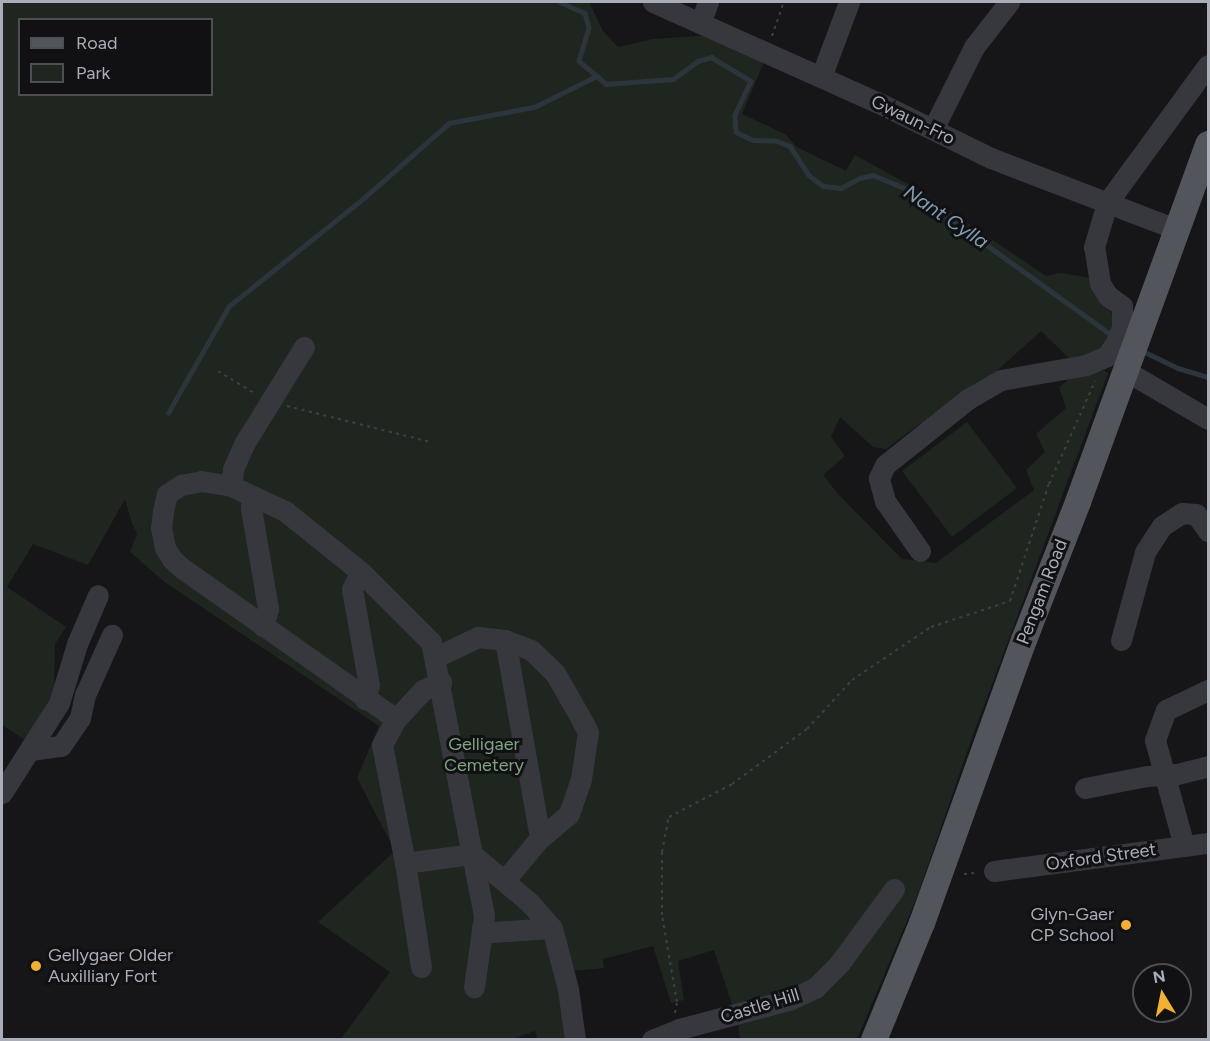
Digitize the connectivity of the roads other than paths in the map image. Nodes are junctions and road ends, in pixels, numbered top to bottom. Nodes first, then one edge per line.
1 (653, 2) edge
2 (708, 2) edge
3 (849, 2) edge
4 (1009, 2) edge
5 (700, 23) junction
6 (1209, 65) edge
7 (821, 77) junction
8 (933, 129) junction
9 (1209, 144) edge
10 (1107, 203) junction
11 (1176, 230) junction
12 (304, 347) dead end
13 (1126, 371) junction
14 (1209, 419) edge
15 (231, 486) junction
16 (252, 497) junction
17 (1209, 531) edge
18 (920, 551) dead end
19 (361, 572) junction
20 (98, 595) dead end
21 (263, 626) junction
22 (112, 635) dead end
23 (505, 640) junction
24 (1121, 640) dead end
25 (436, 657) junction
26 (441, 682) junction
27 (1209, 690) edge
28 (365, 699) junction
29 (396, 719) junction
30 (30, 750) junction
31 (1209, 765) edge
32 (1164, 776) junction
33 (1085, 788) dead end
34 (2, 793) edge
35 (540, 838) junction
36 (1209, 843) edge
37 (1184, 846) junction
38 (472, 854) junction
39 (405, 863) junction
40 (994, 871) dead end
41 (504, 881) junction
42 (894, 889) dead end
43 (482, 928) junction
44 (552, 928) junction
45 (421, 967) dead end
46 (474, 987) dead end
47 (575, 1040) edge
48 (652, 1040) edge
49 (874, 1040) edge

1 - 5 street, Gwaun-Fro
2 - 5 street
3 - 7 street
4 - 8 street
5 - 7 street, Gwaun-Fro
6 - 10 street
7 - 8 street, Gwaun-Fro
8 - 10 street, Gwaun-Fro
9 - 11 main road, Pengam Road
10 - 11 street, Gwaun-Fro
10 - 18 street
11 - 13 main road, Pengam Road
12 - 15 street
13 - 14 street
13 - 49 main road, Pengam Road
15 - 16 street
15 - 21 street
16 - 19 street
16 - 21 street
17 - 24 street
19 - 25 street
19 - 28 street
20 - 30 street
21 - 28 street
22 - 30 street
23 - 25 street
23 - 35 street
23 - 35 street
25 - 26 street
26 - 29 street
26 - 38 street
27 - 32 street
28 - 29 street
29 - 39 street
30 - 34 street
31 - 32 street
32 - 33 street
32 - 37 street
35 - 41 street
36 - 37 street, Oxford Street
37 - 40 street, Oxford Street
38 - 39 street
38 - 41 street
38 - 43 street
39 - 45 street
41 - 44 street
42 - 48 street, Castle Hill
43 - 44 street
43 - 46 street
44 - 47 street

